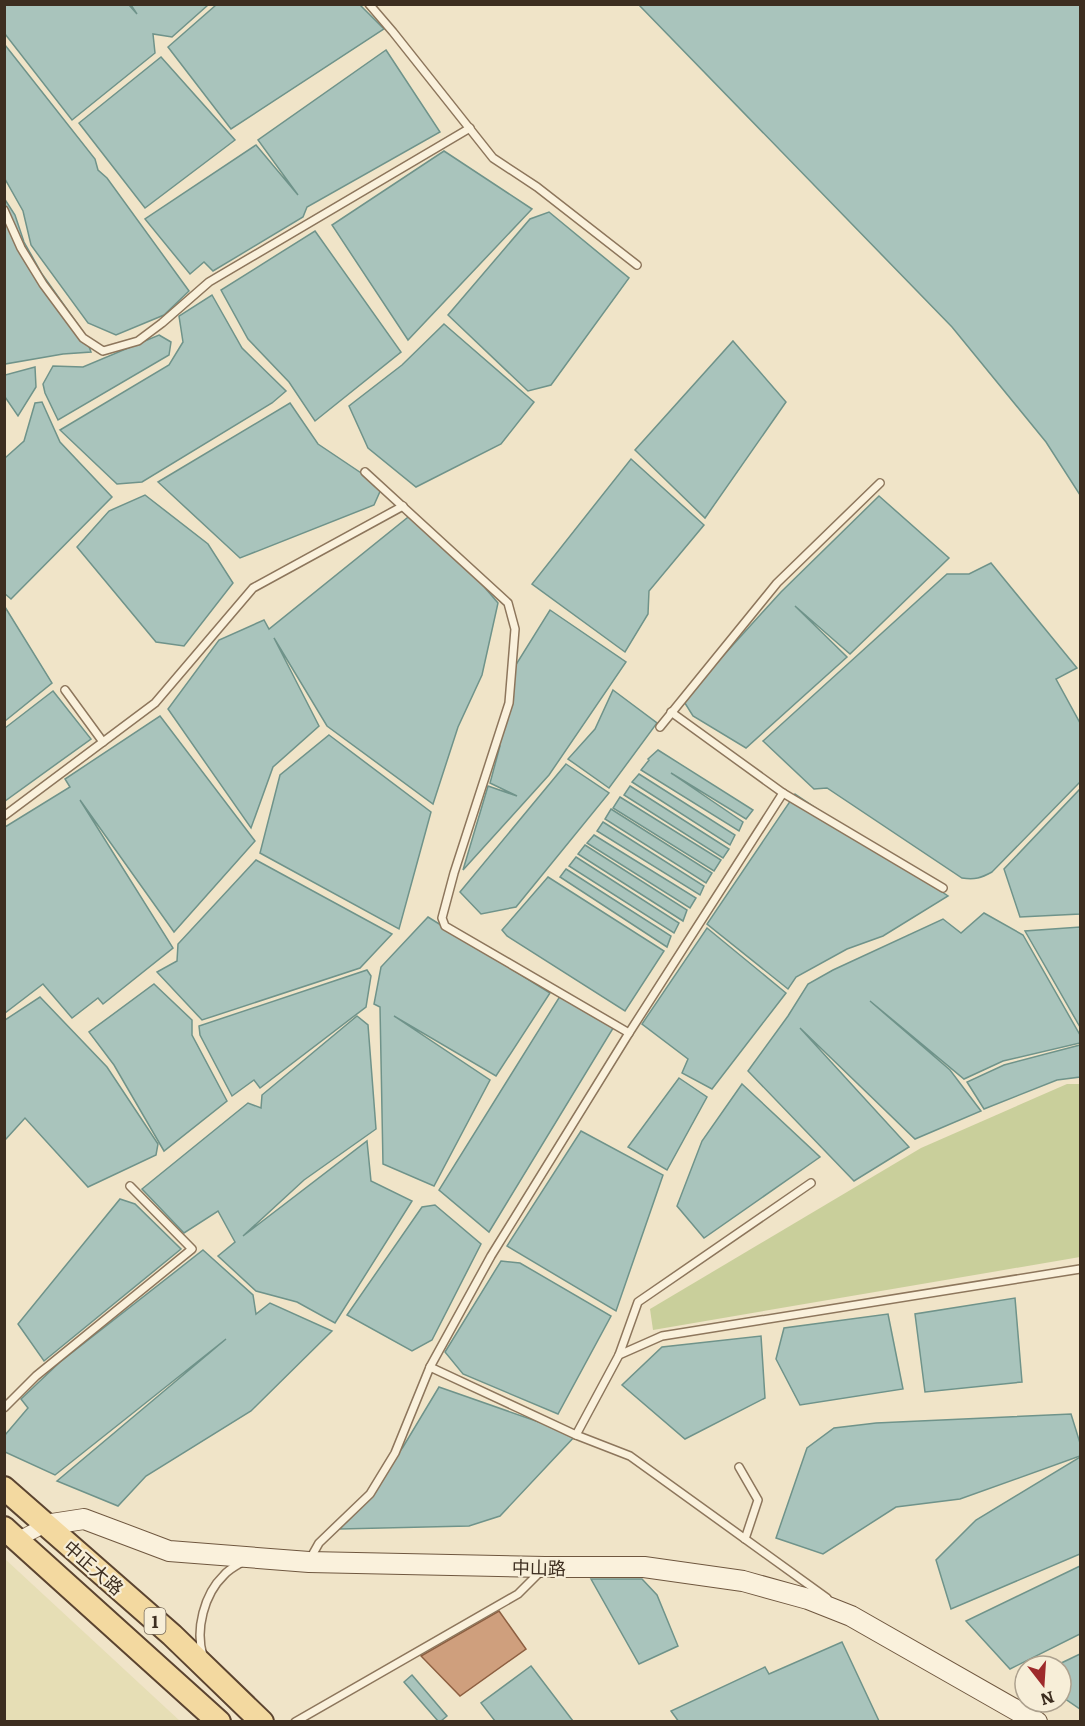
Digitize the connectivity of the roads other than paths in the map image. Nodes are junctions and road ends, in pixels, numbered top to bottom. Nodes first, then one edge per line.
1 (369, 4) edge
2 (470, 128) junction
3 (4, 210) edge
4 (637, 265) dead end
5 (365, 472) dead end
6 (880, 483) dead end
7 (403, 506) junction
8 (65, 690) dead end
9 (671, 712) junction
10 (660, 727) dead end
11 (104, 742) junction
12 (783, 793) junction
13 (4, 816) edge
14 (943, 888) dead end
15 (628, 1033) junction
16 (811, 1183) dead end
17 (130, 1186) dead end
18 (1080, 1269) edge
19 (619, 1355) junction
20 (430, 1367) junction
21 (4, 1408) edge
22 (576, 1435) junction
23 (739, 1467) dead end
24 (4, 1488) edge
25 (45, 1525) junction
26 (11, 1534) edge
27 (745, 1539) junction
28 (250, 1557) junction
29 (309, 1562) junction
30 (545, 1567) junction
31 (851, 1616) junction
32 (208, 1670) junction
33 (219, 1722) edge
34 (262, 1722) edge
35 (295, 1722) edge
36 (1038, 1722) edge

1 - 2 lane
2 - 3 lane
2 - 4 lane
5 - 7 lane
6 - 9 lane
7 - 11 lane
7 - 15 lane
8 - 11 lane
9 - 10 lane
9 - 12 lane
11 - 13 lane
12 - 14 lane
12 - 15 lane
15 - 20 lane
16 - 19 lane
17 - 21 lane
18 - 19 lane
19 - 22 lane
20 - 22 lane
20 - 29 lane
22 - 27 lane
23 - 27 lane
24 - 25 main road, 中正大路 / 1
25 - 26 street, 中山路
25 - 28 street, 中山路
25 - 32 main road, 中正大路 / 1
26 - 33 main road, 中正大路 / 1
27 - 31 lane
28 - 29 street, 中山路
28 - 32 lane
29 - 30 street, 中山路
30 - 31 street, 中山路
30 - 35 lane
31 - 36 street, 中山路
32 - 34 main road, 中正大路 / 1

